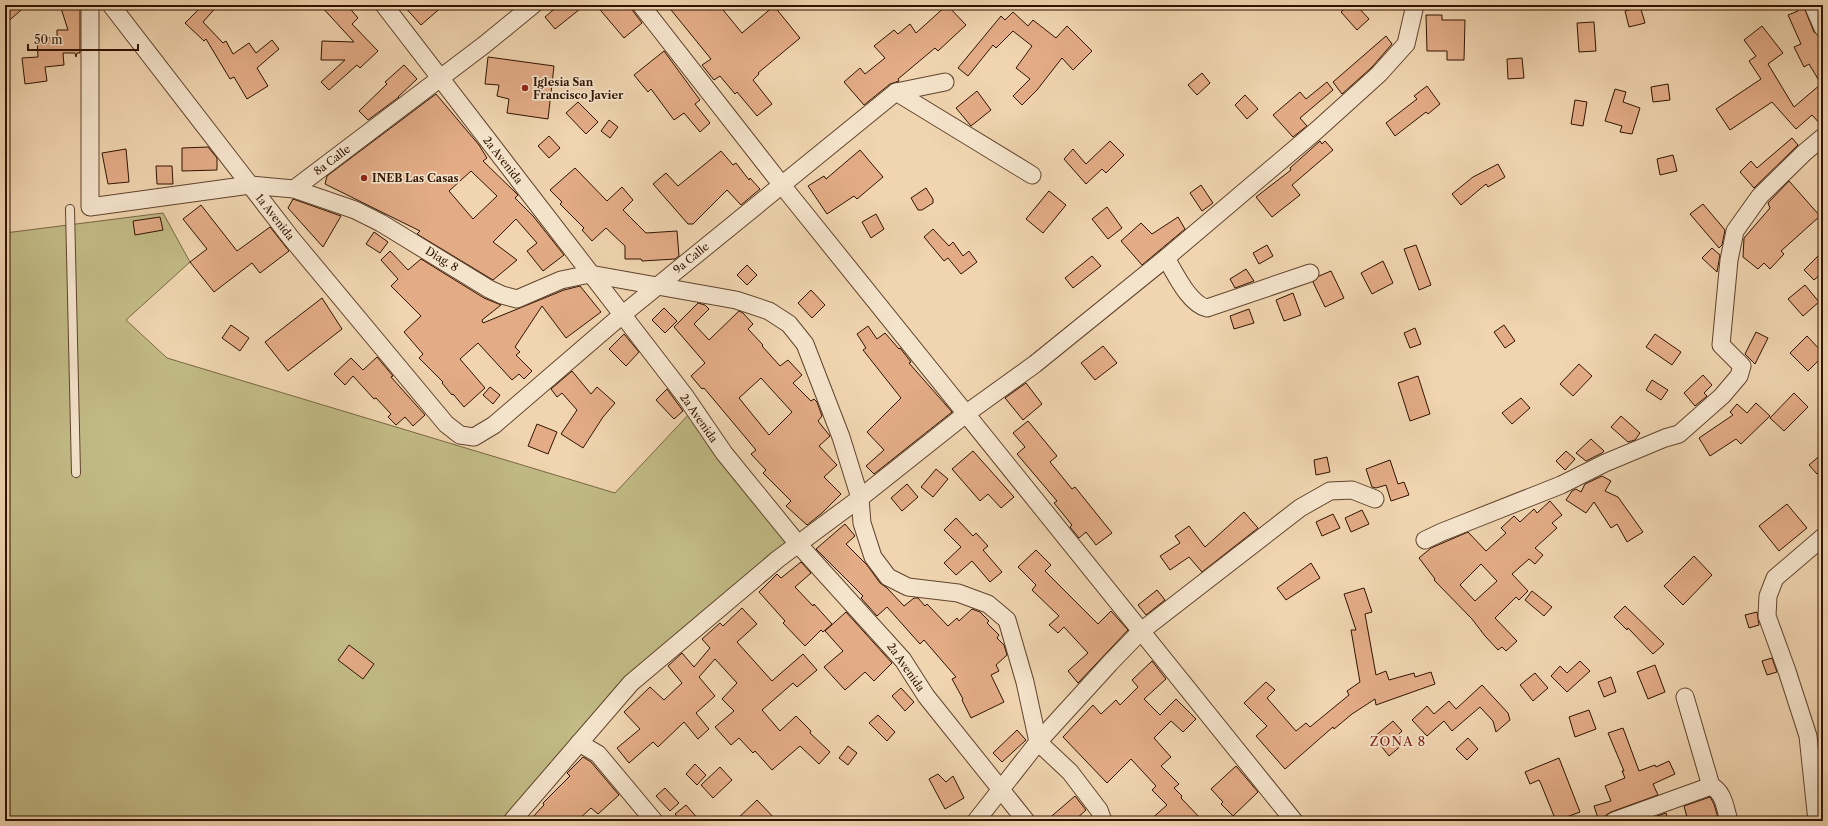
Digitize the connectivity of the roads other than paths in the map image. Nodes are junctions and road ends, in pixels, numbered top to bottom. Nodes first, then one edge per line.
1 (90, 5) edge
2 (111, 5) edge
3 (384, 5) edge
4 (533, 5) edge
5 (641, 5) edge
6 (1415, 5) edge
7 (1813, 5) edge
8 (1823, 28) edge
9 (440, 78) junction
10 (945, 82) dead end
11 (896, 92) junction
12 (1823, 136) edge
13 (1032, 175) dead end
14 (781, 184) junction
15 (250, 185) junction
16 (294, 189) junction
17 (70, 209) dead end
18 (1166, 258) junction
19 (1310, 273) dead end
20 (590, 274) junction
21 (658, 286) junction
22 (622, 315) junction
23 (967, 413) junction
24 (446, 424) joint
25 (76, 473) dead end
26 (860, 498) junction
27 (1375, 499) dead end
28 (1823, 536) edge
29 (1425, 540) dead end
30 (798, 544) junction
31 (1140, 632) junction
32 (1685, 697) dead end
33 (1038, 742) junction
34 (579, 743) junction
35 (1711, 786) junction
36 (1001, 791) junction
37 (512, 821) edge
38 (654, 821) edge
39 (976, 821) edge
40 (1026, 821) edge
41 (1103, 821) edge
42 (1294, 821) edge
43 (1614, 821) edge
44 (1729, 821) edge
45 (1817, 821) edge

1 - 15 street
2 - 15 street, 1a Avenida
3 - 9 street, 2a Avenida
4 - 9 street, 8a Calle
5 - 14 street
6 - 18 street
7 - 8 street
9 - 16 street, 8a Calle
9 - 20 street, 2a Avenida
10 - 11 street, 9a Calle
11 - 13 street
11 - 14 street, 9a Calle
12 - 29 street
14 - 21 street, 9a Calle
14 - 23 street
15 - 16 street
15 - 24 street, 1a Avenida
16 - 20 street, Diag. 8
17 - 25 lane
18 - 19 street
18 - 23 street
20 - 21 street
20 - 22 street, 2a Avenida
21 - 22 street, 9a Calle
21 - 26 street
22 - 24 street, 9a Calle
22 - 30 street, 2a Avenida
23 - 26 street
23 - 31 street
26 - 30 street
26 - 33 street
27 - 31 street
28 - 45 street
30 - 34 street
30 - 36 street, 2a Avenida
31 - 33 street
31 - 42 street
32 - 35 street
33 - 36 street
33 - 41 street
34 - 37 street
34 - 38 street
35 - 43 street
35 - 44 street
36 - 39 street
36 - 40 street, 2a Avenida

